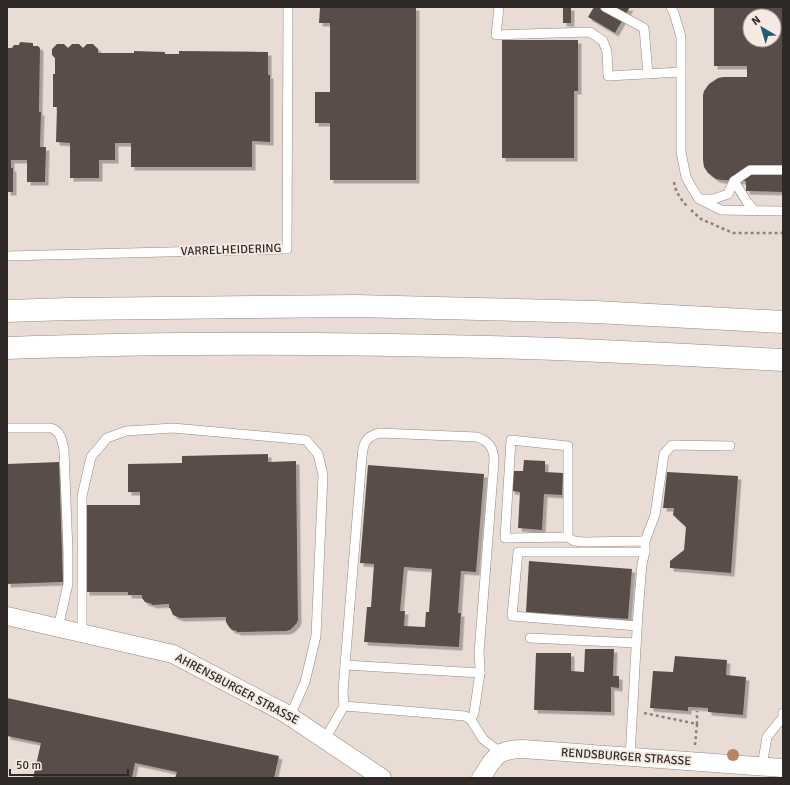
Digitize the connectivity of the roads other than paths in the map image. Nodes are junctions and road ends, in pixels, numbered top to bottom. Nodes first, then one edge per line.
1 (288, 7) edge
2 (499, 7) edge
3 (605, 7) edge
4 (671, 7) edge
5 (681, 72) junction
6 (648, 74) junction
7 (783, 170) edge
8 (734, 181) junction
9 (699, 199) junction
10 (755, 211) junction
11 (783, 211) edge
12 (7, 256) edge
13 (7, 311) edge
14 (783, 322) edge
15 (7, 348) edge
16 (783, 360) edge
17 (7, 428) edge
18 (730, 446) dead end
19 (568, 537) junction
20 (645, 541) junction
21 (645, 552) junction
22 (7, 616) edge
23 (637, 626) junction
24 (58, 628) junction
25 (82, 633) junction
26 (530, 638) dead end
27 (636, 643) junction
28 (345, 665) junction
29 (480, 673) junction
30 (344, 706) junction
31 (783, 713) edge
32 (290, 716) junction
33 (471, 720) junction
34 (325, 739) junction
35 (501, 754) junction
36 (630, 757) junction
37 (762, 766) junction
38 (783, 768) edge
39 (382, 778) edge
40 (481, 778) edge

1 - 12 lane, VARRELHEIDERING
2 - 6 lane
3 - 6 lane
4 - 5 lane
5 - 6 lane
5 - 9 lane
7 - 8 lane
8 - 9 lane
8 - 10 lane
9 - 10 lane
10 - 11 lane
13 - 14 highway
15 - 16 highway
17 - 24 lane
18 - 20 lane
19 - 19 lane
19 - 20 lane
20 - 21 lane
21 - 23 lane
21 - 23 lane
22 - 24 street, AHRENSBURGER STRASSE
23 - 27 lane
24 - 25 street, AHRENSBURGER STRASSE
25 - 32 street, AHRENSBURGER STRASSE
25 - 32 lane
26 - 27 lane
27 - 36 lane
28 - 29 lane
28 - 29 lane
28 - 30 lane
29 - 33 lane
30 - 33 lane
30 - 34 lane
31 - 37 lane
32 - 34 street, AHRENSBURGER STRASSE
33 - 35 lane
34 - 39 street, AHRENSBURGER STRASSE
35 - 36 street, RENDSBURGER STRASSE
35 - 40 street
36 - 37 street, RENDSBURGER STRASSE
37 - 38 street, RENDSBURGER STRASSE

